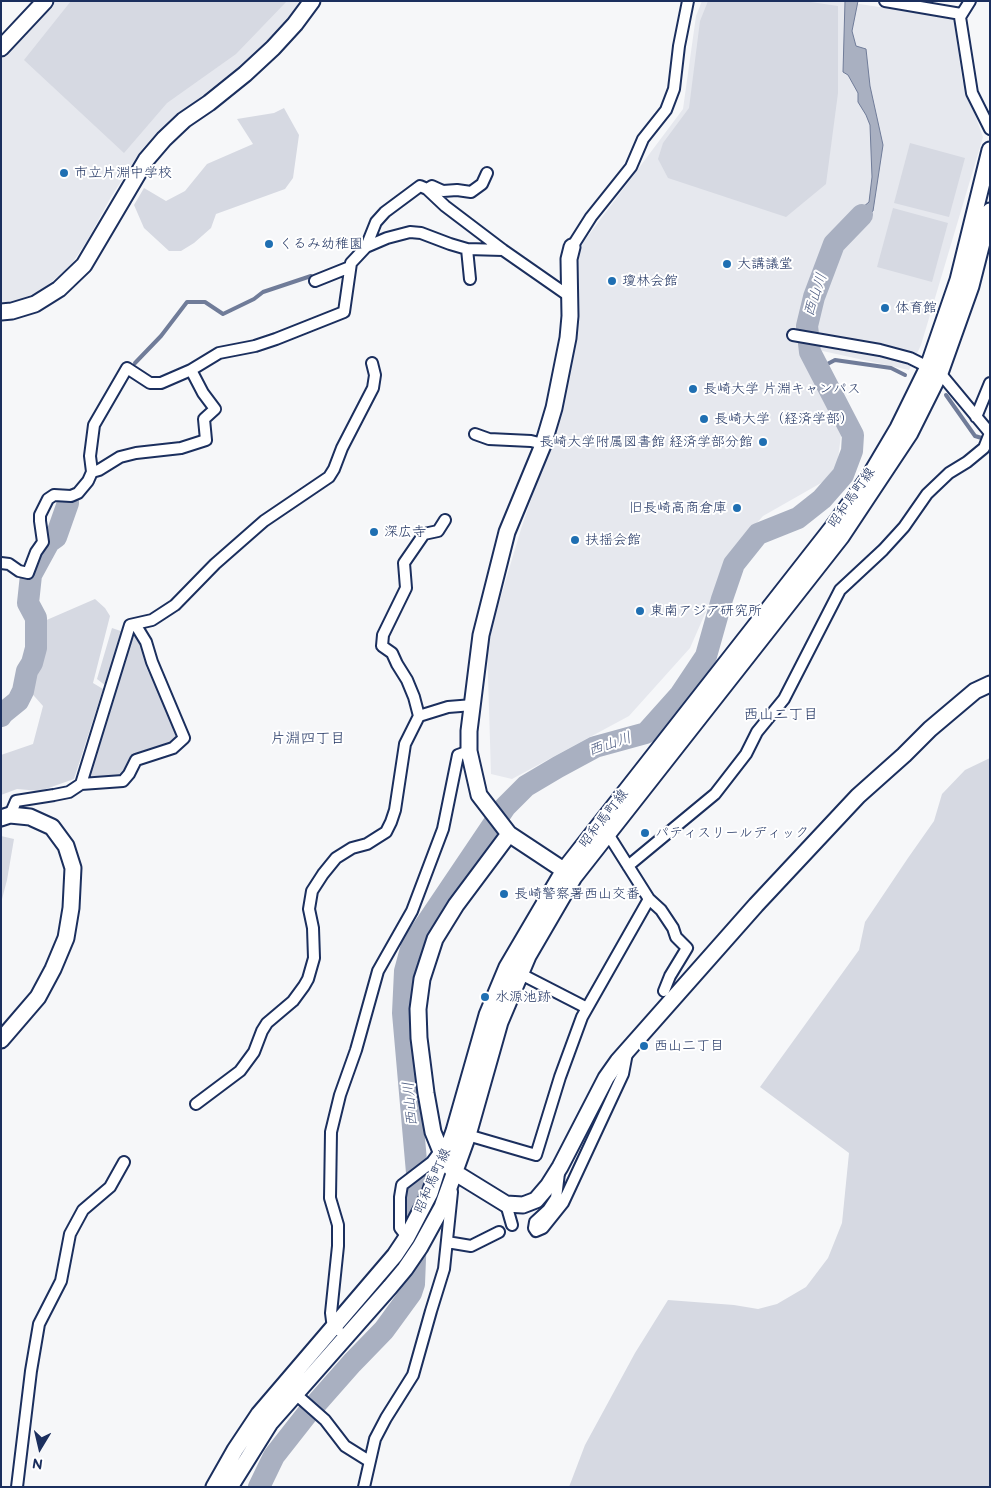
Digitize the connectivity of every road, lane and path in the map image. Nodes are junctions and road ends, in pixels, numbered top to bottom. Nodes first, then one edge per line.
1 (46, 1) edge
2 (312, 1) edge
3 (688, 1) edge
4 (885, 1) edge
5 (970, 1) edge
6 (961, 14) junction
7 (1, 48) edge
8 (990, 130) edge
9 (990, 150) edge
10 (487, 173) dead end
11 (427, 189) junction
12 (990, 211) edge
13 (366, 247) junction
14 (572, 248) joint
15 (467, 249) junction
16 (503, 250) junction
17 (350, 267) junction
18 (470, 278) dead end
19 (315, 281) dead end
20 (569, 296) junction
21 (1, 312) edge
22 (793, 335) dead end
23 (372, 363) dead end
24 (191, 370) junction
25 (934, 370) junction
26 (990, 383) edge
27 (976, 417) junction
28 (475, 434) dead end
29 (989, 435) edge
30 (543, 444) junction
31 (92, 472) junction
32 (445, 520) dead end
33 (1, 563) edge
34 (135, 624) junction
35 (990, 684) edge
36 (473, 705) junction
37 (419, 716) junction
38 (469, 750) junction
39 (81, 784) junction
40 (5, 816) edge
41 (604, 829) junction
42 (509, 834) junction
43 (628, 866) junction
44 (569, 874) junction
45 (649, 899) junction
46 (514, 970) junction
47 (664, 991) dead end
48 (588, 1008) junction
49 (1, 1040) edge
50 (627, 1050) junction
51 (196, 1104) dead end
52 (461, 1133) junction
53 (438, 1160) junction
54 (124, 1162) dead end
55 (560, 1167) junction
56 (454, 1172) junction
57 (506, 1204) junction
58 (512, 1226) dead end
59 (499, 1232) dead end
60 (407, 1237) junction
61 (447, 1242) junction
62 (335, 1326) junction
63 (344, 1339) junction
64 (284, 1383) junction
65 (300, 1398) junction
66 (370, 1460) junction
67 (365, 1486) edge
68 (17, 1487) edge
69 (214, 1487) edge
70 (230, 1487) edge

1 - 7 street
2 - 21 street
3 - 14 street
4 - 6 street
5 - 6 street
6 - 8 street
9 - 25 street, 昭和馬町線
10 - 11 street
11 - 13 street
11 - 16 street
12 - 25 street, 昭和馬町線
13 - 15 street
13 - 17 street
14 - 20 street
15 - 16 street
15 - 18 street
16 - 20 street
17 - 19 street
17 - 24 street
20 - 30 street
22 - 25 street
23 - 34 street
24 - 31 street
24 - 31 street
25 - 27 street
25 - 41 street, 昭和馬町線
26 - 27 street
27 - 29 street
28 - 30 street
29 - 43 street
30 - 36 street
31 - 33 street
32 - 37 street
34 - 39 street
34 - 39 street
35 - 50 street
36 - 37 street
36 - 38 street
37 - 51 street
38 - 42 street
38 - 62 street
39 - 40 street
40 - 49 street
41 - 43 street
41 - 44 street, 昭和馬町線
42 - 44 street
42 - 53 street
43 - 45 street
44 - 46 street, 昭和馬町線
45 - 47 street
45 - 48 street
46 - 48 street
46 - 52 street, 昭和馬町線
48 - 52 street
50 - 55 street
50 - 55 street
52 - 53 street, 昭和馬町線
52 - 56 street, 昭和馬町線
53 - 56 street
53 - 60 street, 昭和馬町線
53 - 60 street
54 - 68 street
55 - 57 street
56 - 57 street
56 - 61 street
56 - 63 street, 昭和馬町線
57 - 58 street
59 - 61 street
60 - 62 street, 昭和馬町線
61 - 66 street
62 - 63 street
62 - 64 street, 昭和馬町線
63 - 65 street, 昭和馬町線
64 - 65 street
64 - 69 street, 昭和馬町線
65 - 66 street
65 - 70 street, 昭和馬町線
66 - 67 street

